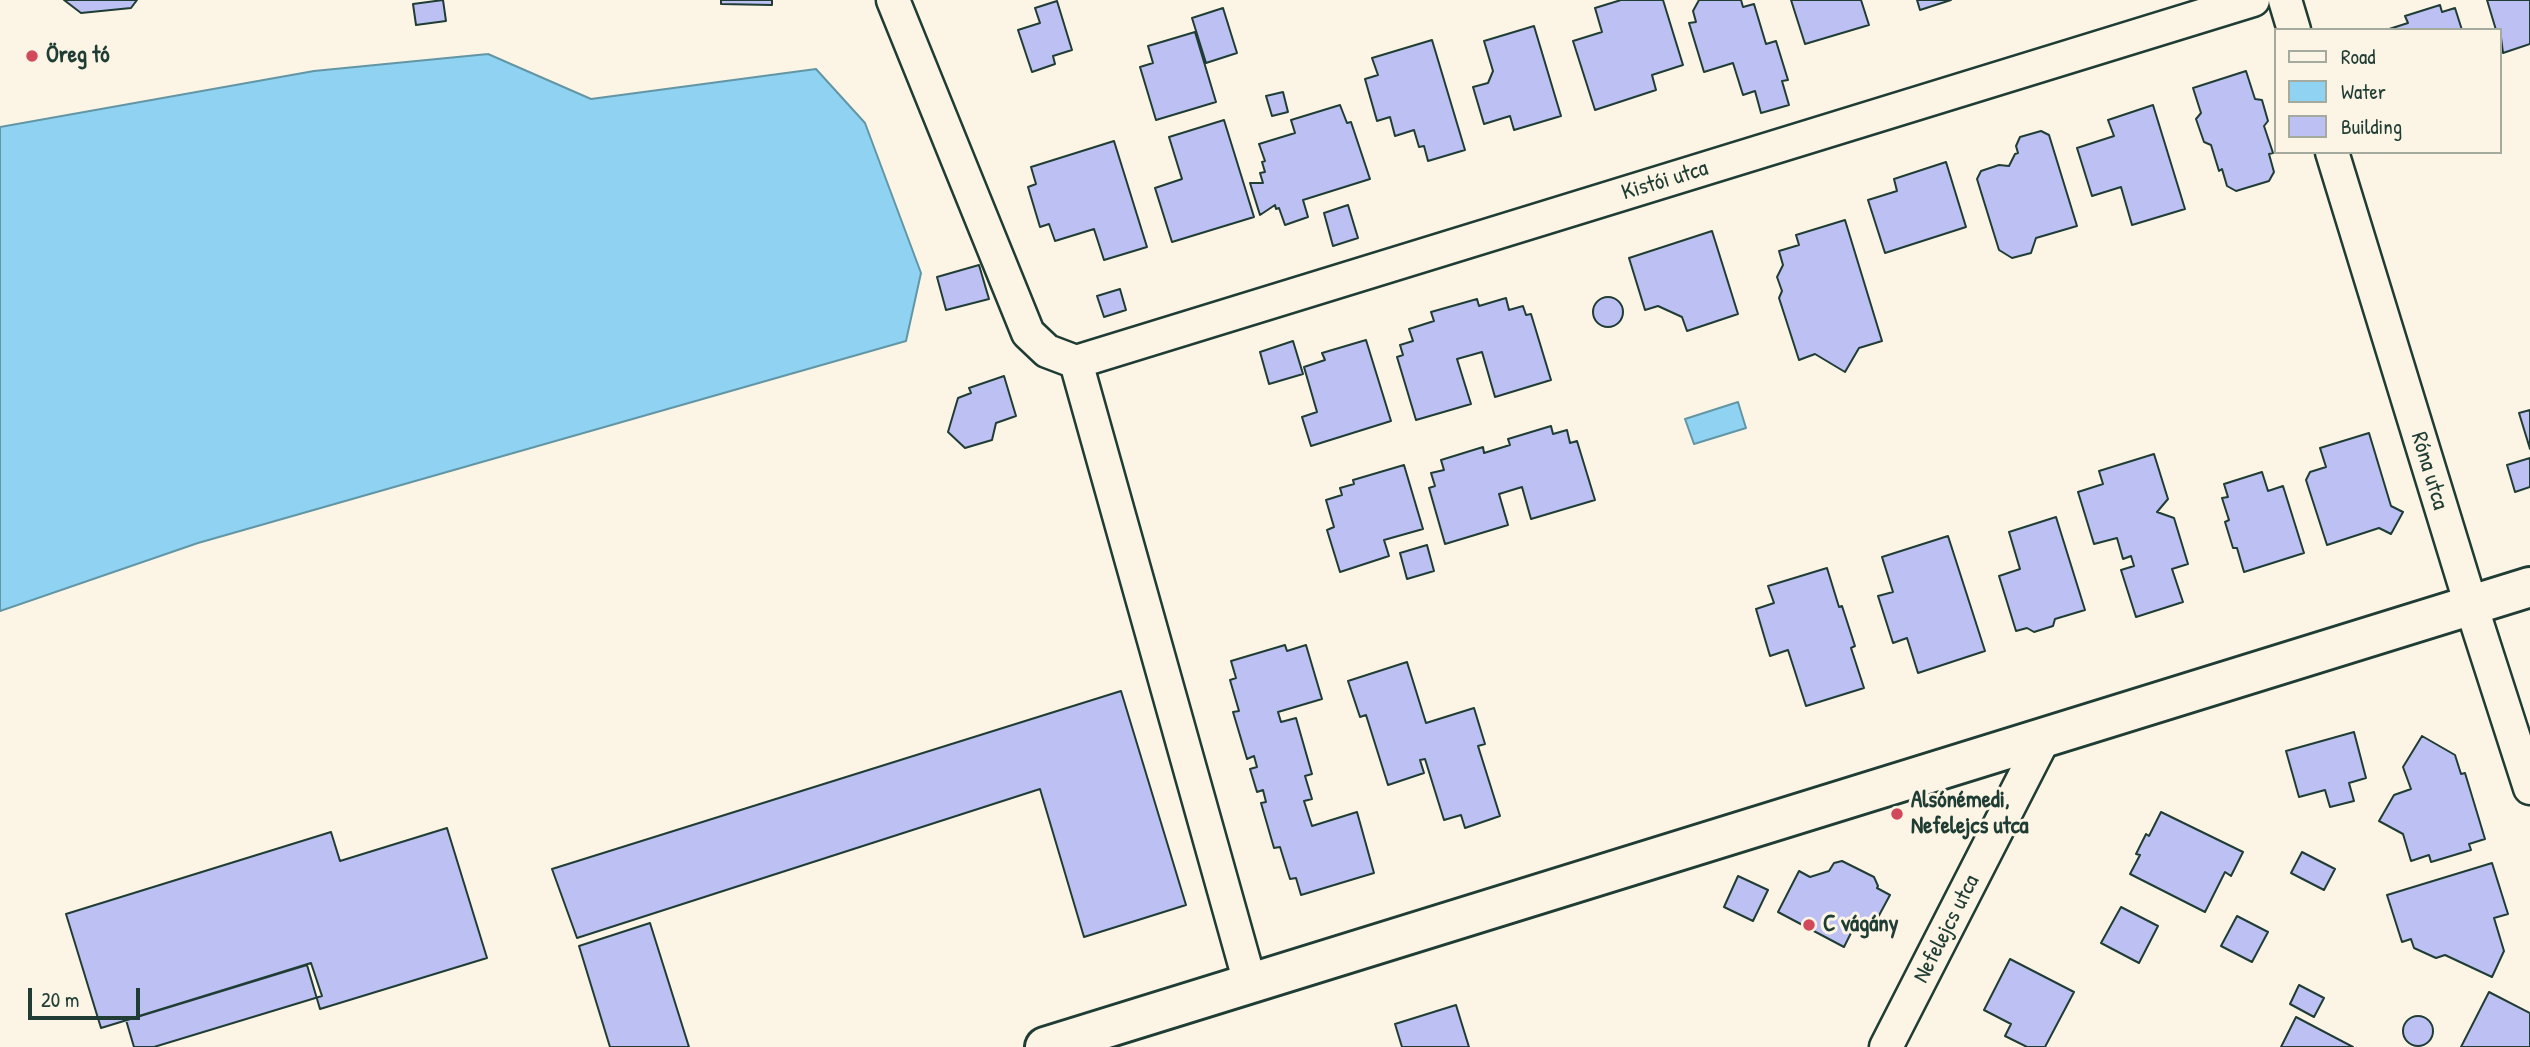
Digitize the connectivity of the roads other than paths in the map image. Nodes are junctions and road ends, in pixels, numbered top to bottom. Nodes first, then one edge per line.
1 (893, 0) edge
2 (2253, 0) edge
3 (2285, 0) edge
4 (2293, 28) edge
5 (2333, 154) edge
6 (1076, 362) junction
7 (2530, 587) edge
8 (2470, 605) junction
9 (2045, 736) junction
10 (2530, 788) edge
11 (1250, 983) junction
12 (1045, 1047) edge
13 (1886, 1047) edge

1 - 6 street
2 - 6 street, Kistói utca
3 - 4 street
5 - 8 street, Róna utca
6 - 11 street
7 - 8 main road
8 - 9 main road
8 - 10 street, Róna utca
9 - 11 main road
9 - 13 street, Nefelejcs utca
11 - 12 main road

